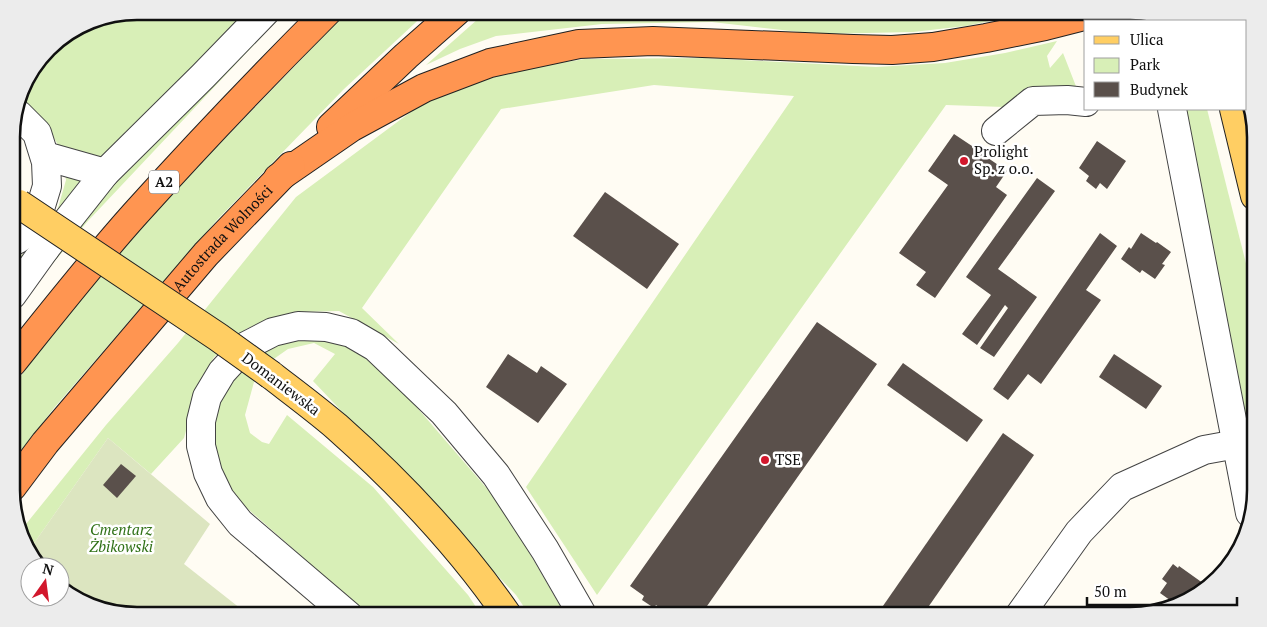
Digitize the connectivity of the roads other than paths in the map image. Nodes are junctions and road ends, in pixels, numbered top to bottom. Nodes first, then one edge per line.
1 (257, 20) edge
2 (319, 20) edge
3 (447, 20) edge
4 (1069, 20) edge
5 (1084, 102) edge
6 (1172, 110) edge
7 (1234, 110) edge
8 (22, 116) edge
9 (996, 131) dead end
10 (44, 156) junction
11 (1247, 163) edge
12 (105, 173) junction
13 (278, 178) junction
14 (20, 217) edge
15 (20, 219) edge
16 (20, 220) edge
17 (45, 249) junction
18 (20, 285) edge
19 (20, 353) edge
20 (1237, 444) junction
21 (20, 477) edge
22 (1247, 495) edge
23 (339, 607) edge
24 (502, 607) edge
25 (578, 607) edge
26 (1025, 607) edge

1 - 12 lane
2 - 19 highway, A2
3 - 13 highway, Autostrada Wolności
4 - 13 highway
5 - 9 lane
6 - 20 lane
7 - 11 main road
8 - 10 lane
10 - 12 lane
10 - 14 lane
12 - 17 lane
13 - 21 highway, Autostrada Wolności
15 - 24 main road, Domaniewska, bridge
16 - 17 lane
17 - 18 lane
20 - 22 lane
20 - 26 lane
23 - 25 lane

